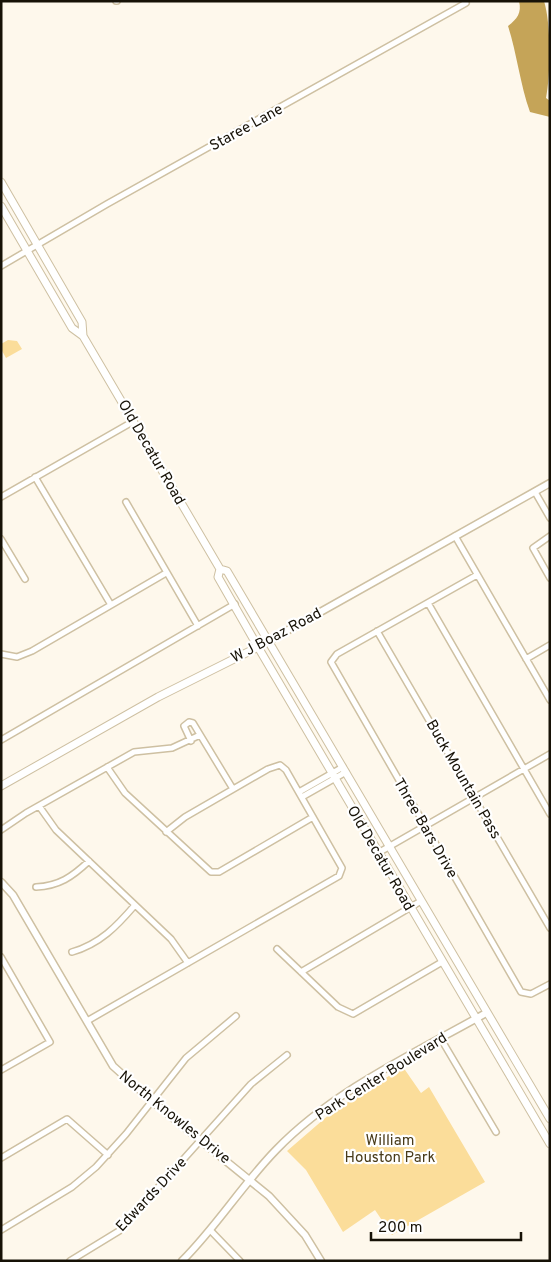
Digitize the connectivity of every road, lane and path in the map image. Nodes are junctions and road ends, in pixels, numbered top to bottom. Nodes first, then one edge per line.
1 (466, 3) dead end
2 (1, 182) edge
3 (1, 206) edge
4 (39, 245) junction
5 (28, 252) junction
6 (1, 266) edge
7 (83, 336) junction
8 (134, 421) junction
9 (35, 477) junction
10 (550, 483) edge
11 (535, 492) junction
12 (1, 497) edge
13 (126, 502) dead end
14 (550, 518) edge
15 (455, 536) junction
16 (550, 536) edge
17 (1, 539) edge
18 (220, 569) junction
19 (166, 573) junction
20 (477, 575) junction
21 (550, 578) edge
22 (25, 579) dead end
23 (428, 602) junction
24 (235, 604) junction
25 (111, 605) junction
26 (198, 626) junction
27 (377, 631) junction
28 (268, 641) junction
29 (550, 645) edge
30 (258, 647) junction
31 (1, 654) edge
32 (526, 659) junction
33 (550, 700) edge
34 (200, 735) junction
35 (1, 740) edge
36 (191, 741) junction
37 (550, 754) edge
38 (107, 767) junction
39 (524, 768) junction
40 (344, 769) junction
41 (333, 776) junction
42 (1, 786) edge
43 (232, 789) junction
44 (300, 795) junction
45 (474, 797) junction
46 (39, 806) junction
47 (550, 814) edge
48 (313, 817) junction
49 (425, 826) junction
50 (1, 830) edge
51 (166, 832) junction
52 (390, 846) junction
53 (378, 853) junction
54 (89, 861) junction
55 (1, 882) edge
56 (36, 887) dead end
57 (421, 901) junction
58 (136, 906) junction
59 (410, 908) junction
60 (550, 928) edge
61 (277, 949) dead end
62 (72, 952) dead end
63 (1, 957) edge
64 (442, 962) junction
65 (188, 963) junction
66 (301, 972) junction
67 (550, 984) edge
68 (486, 1013) junction
69 (236, 1016) dead end
70 (475, 1019) junction
71 (87, 1021) junction
72 (441, 1039) junction
73 (287, 1055) dead end
74 (1, 1070) edge
75 (538, 1100) junction
76 (152, 1101) junction
77 (527, 1106) junction
78 (550, 1119) edge
79 (496, 1132) dead end
80 (201, 1139) junction
81 (550, 1144) edge
82 (108, 1155) junction
83 (1, 1158) edge
84 (251, 1180) junction
85 (1, 1230) edge
86 (211, 1231) junction
87 (70, 1261) edge
88 (182, 1261) edge
89 (240, 1261) edge
90 (321, 1261) edge

1 - 4 street, Staree Lane
2 - 4 main road, Old Decatur Road
3 - 5 main road, Old Decatur Road
4 - 5 street, Staree Lane
4 - 7 main road, Old Decatur Road
5 - 6 street, Staree Lane
5 - 7 main road, Old Decatur Road
7 - 8 main road, Old Decatur Road
8 - 9 street
8 - 18 main road, Old Decatur Road
9 - 12 street
9 - 25 street
10 - 11 street, W J Boaz Road
11 - 14 street
11 - 15 street, W J Boaz Road
13 - 19 street
15 - 20 street
15 - 28 street, W J Boaz Road
16 - 21 street
17 - 22 street
18 - 24 main road, Old Decatur Road
18 - 28 main road, Old Decatur Road
19 - 25 street
19 - 26 street
20 - 23 street
20 - 32 street
23 - 27 street
23 - 39 street
24 - 26 street
24 - 30 main road, Old Decatur Road
25 - 31 street
26 - 35 street
27 - 45 street, Buck Mountain Pass
27 - 49 street, Three Bars Drive
28 - 30 street, W J Boaz Road
28 - 40 main road, Old Decatur Road
29 - 32 street
30 - 41 main road, Old Decatur Road
30 - 42 main road, W J Boaz Road
32 - 33 street
34 - 36 street
34 - 36 street
34 - 43 street
36 - 38 street
37 - 39 street
38 - 46 street
38 - 51 street
39 - 45 street
39 - 47 street
40 - 41 street
40 - 52 main road, Old Decatur Road
41 - 44 street
41 - 53 main road, Old Decatur Road
43 - 44 street
43 - 51 street
44 - 48 street
45 - 49 street
45 - 60 street, Buck Mountain Pass
46 - 50 street
46 - 54 street
48 - 51 street
48 - 65 street
49 - 52 street
49 - 67 street, Three Bars Drive
52 - 53 street
52 - 57 main road, Old Decatur Road
53 - 59 main road, Old Decatur Road
54 - 56 street
54 - 58 street
55 - 71 street, North Knowles Drive
57 - 59 street
57 - 68 main road, Old Decatur Road
58 - 62 street
58 - 65 street
59 - 64 main road, Old Decatur Road
59 - 66 street
61 - 66 street
63 - 74 street
64 - 66 street
64 - 70 main road, Old Decatur Road
65 - 71 street
68 - 70 street, Park Center Boulevard
68 - 75 main road, Old Decatur Road
69 - 76 street
70 - 72 street, Park Center Boulevard
70 - 77 main road, Old Decatur Road
71 - 76 street, North Knowles Drive
72 - 79 street
72 - 84 street, Park Center Boulevard
73 - 80 street, Edwards Drive
75 - 77 main road
75 - 78 main road, Old Decatur Road
76 - 80 street, North Knowles Drive
76 - 82 street
77 - 81 main road, Old Decatur Road
80 - 84 street, North Knowles Drive
80 - 87 street, Edwards Drive
82 - 83 street
82 - 85 street
84 - 86 street, Park Center Boulevard
84 - 90 street, North Knowles Drive
86 - 88 street, Park Center Boulevard
86 - 89 street

